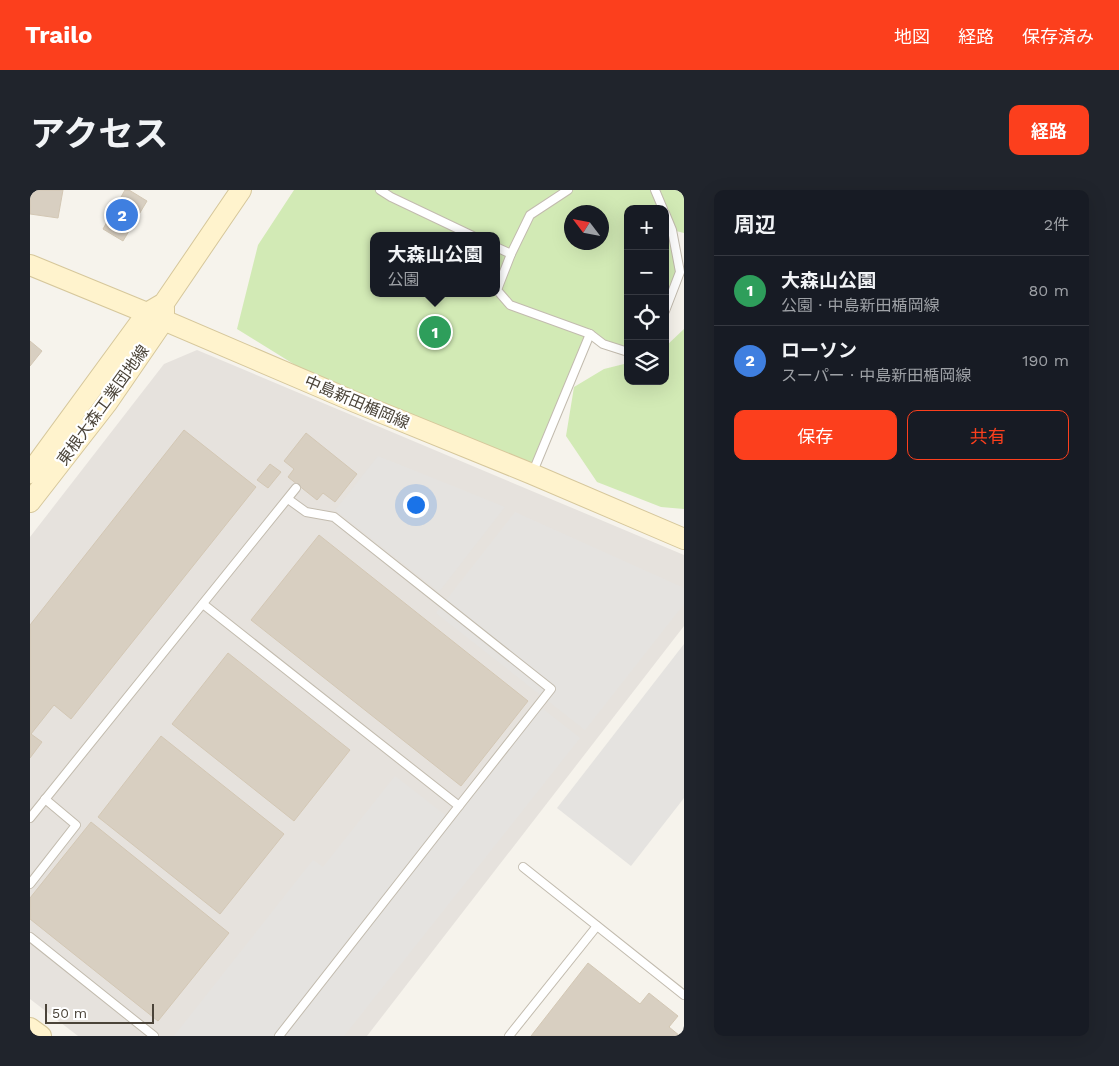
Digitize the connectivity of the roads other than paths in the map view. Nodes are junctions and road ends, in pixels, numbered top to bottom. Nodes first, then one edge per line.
1 (241, 190) edge
2 (380, 190) edge
3 (568, 190) edge
4 (656, 190) edge
5 (662, 205) edge
6 (669, 223) edge
7 (465, 232) edge
8 (500, 248) edge
9 (511, 254) junction
10 (30, 265) edge
11 (500, 282) edge
12 (500, 293) edge
13 (669, 301) edge
14 (159, 312) junction
15 (590, 334) junction
16 (624, 351) edge
17 (30, 473) edge
18 (532, 474) junction
19 (296, 488) dead end
20 (288, 499) junction
21 (30, 502) edge
22 (684, 540) edge
23 (203, 604) junction
24 (45, 799) junction
25 (459, 806) junction
26 (30, 818) edge
27 (523, 867) dead end
28 (30, 884) edge
29 (597, 926) junction
30 (30, 937) edge
31 (684, 995) edge
32 (30, 1028) edge
33 (40, 1036) edge
34 (154, 1036) edge
35 (279, 1036) edge
36 (509, 1036) edge

1 - 14 main road, 東根大森工業団地線
2 - 7 lane
3 - 9 lane
4 - 5 lane
6 - 13 lane
8 - 9 lane
9 - 11 lane
10 - 14 main road, 中島新田楯岡線
12 - 15 lane
14 - 17 main road, 東根大森工業団地線
14 - 18 main road, 中島新田楯岡線
14 - 21 main road, 東根大森工業団地線
15 - 16 lane
15 - 18 lane
18 - 22 main road, 中島新田楯岡線
19 - 20 lane
20 - 23 lane
20 - 25 lane
23 - 24 lane
23 - 25 lane
24 - 26 lane
24 - 28 lane
25 - 35 lane
27 - 29 lane
29 - 31 lane
29 - 36 lane
30 - 34 lane
32 - 33 main road

